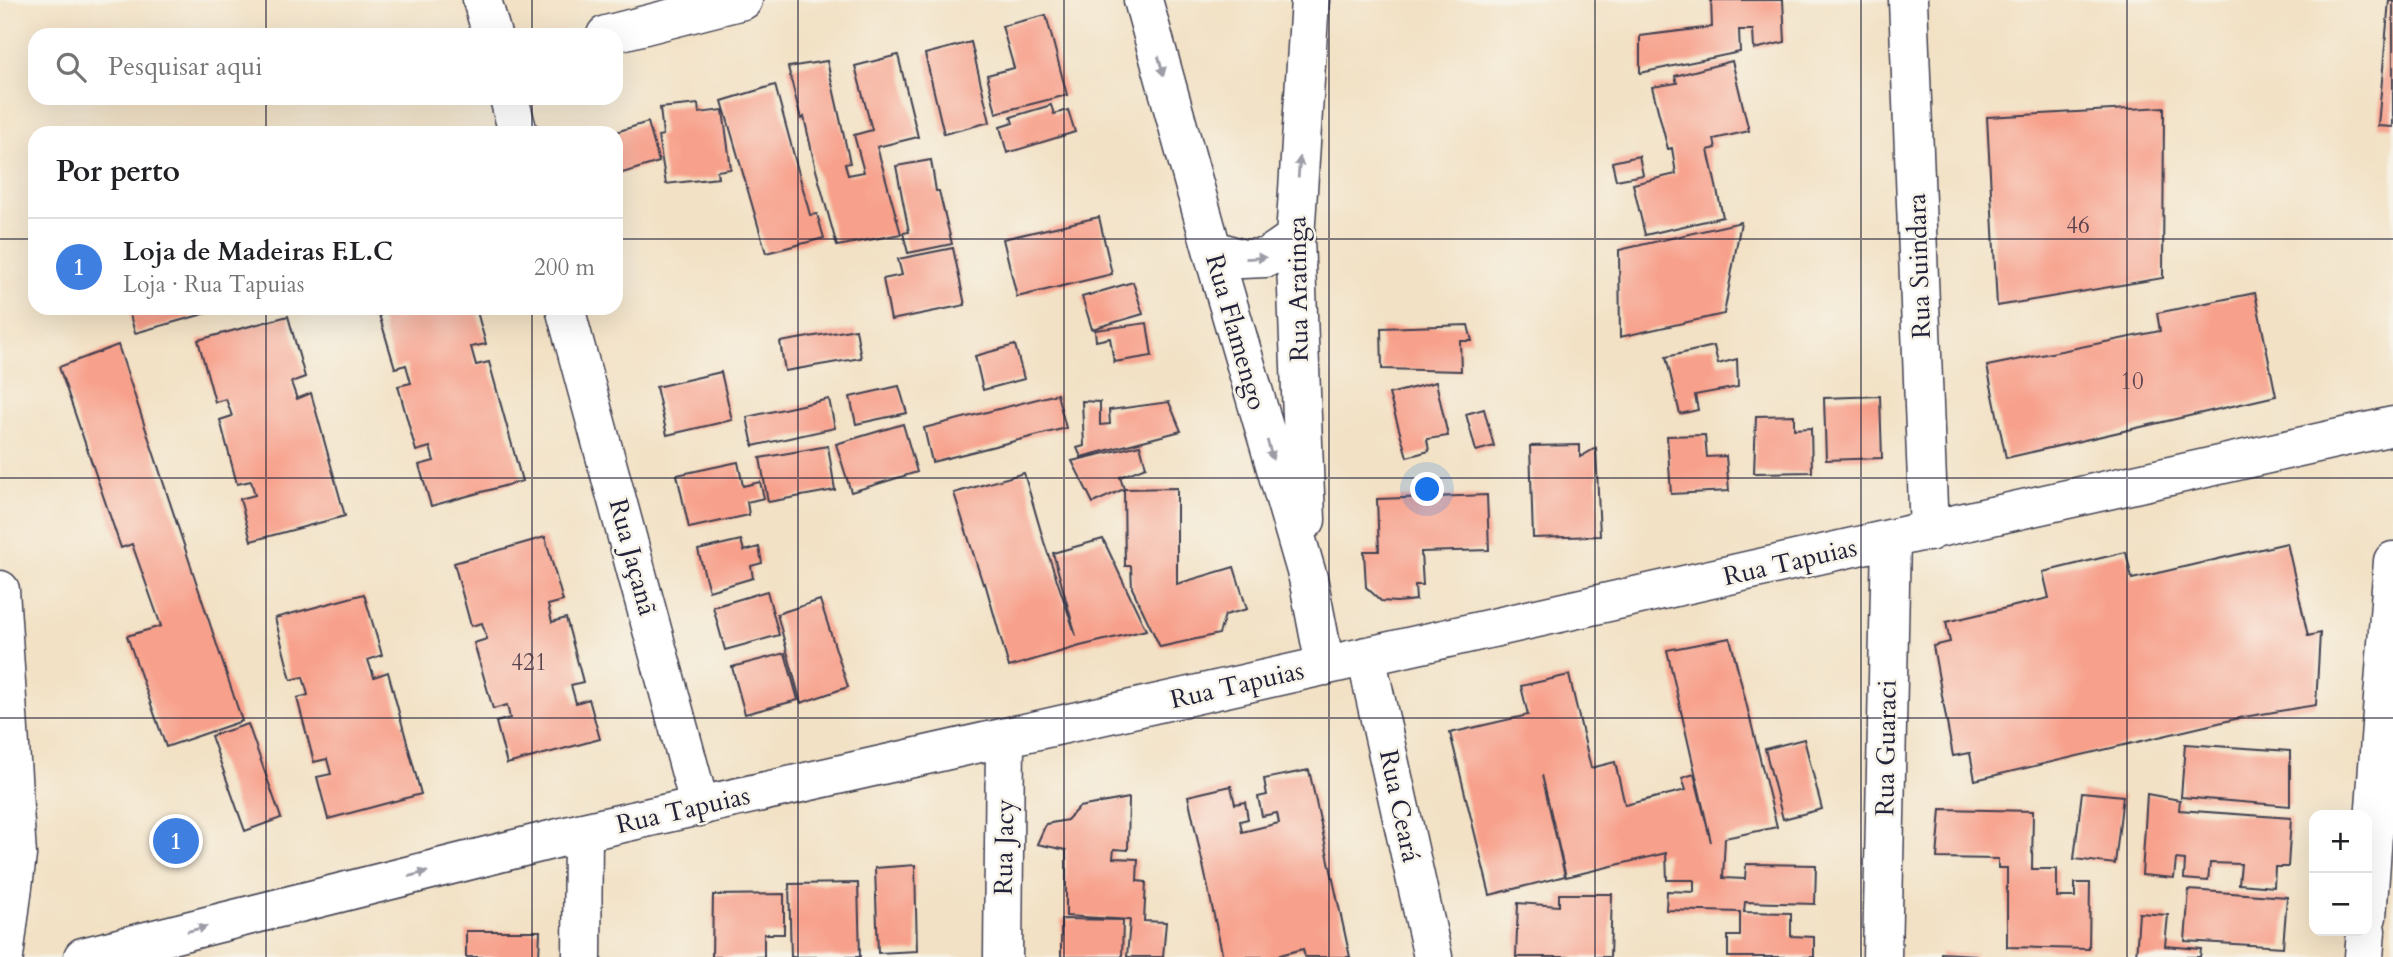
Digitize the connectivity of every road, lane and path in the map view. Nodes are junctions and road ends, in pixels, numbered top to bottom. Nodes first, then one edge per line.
1 (482, 0) edge
2 (743, 0) edge
3 (1143, 0) edge
4 (1310, 0) edge
5 (1908, 0) edge
6 (490, 28) edge
7 (623, 31) edge
8 (511, 105) edge
9 (516, 126) edge
10 (1294, 238) junction
11 (1212, 249) junction
12 (567, 315) edge
13 (2393, 426) edge
14 (1929, 532) junction
15 (1891, 539) junction
16 (2393, 561) edge
17 (1308, 578) junction
18 (0, 590) edge
19 (1366, 656) junction
20 (1325, 666) junction
21 (1005, 738) junction
22 (700, 807) junction
23 (583, 832) junction
24 (2372, 915) edge
25 (4, 957) edge
26 (83, 957) edge
27 (582, 957) edge
28 (1003, 957) edge
29 (1433, 957) edge
30 (1882, 957) edge

1 - 6 main road
2 - 7 main road
3 -> 11 main road, Rua Flamengo
10 -> 4 main road, Rua Aratinga
5 - 14 main road, Rua Suindara
8 - 9 main road
11 -> 10 main road
10 - 17 main road, Rua Aratinga
11 -> 17 main road, Rua Flamengo
12 - 22 main road, Rua Jaçanã
13 - 14 main road, Rua Tapuias
14 - 15 main road, Rua Tapuias
15 - 19 main road, Rua Tapuias
15 - 30 main road, Rua Guaraci
16 - 24 main road
17 - 20 main road, Rua Flamengo
18 - 25 main road
19 - 20 main road, Rua Tapuias
19 - 29 main road, Rua Ceará
20 - 21 main road, Rua Tapuias
21 - 22 main road, Rua Tapuias
21 - 28 main road, Rua Jacy
22 - 23 main road, Rua Tapuias
26 -> 23 main road, Rua Tapuias
23 - 27 main road

